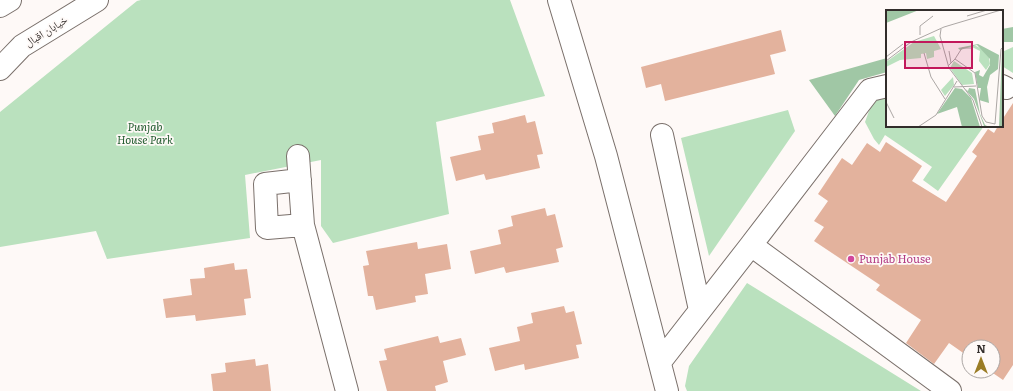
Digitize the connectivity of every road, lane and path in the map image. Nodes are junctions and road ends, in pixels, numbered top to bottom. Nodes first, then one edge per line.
1 (10, 0) edge
2 (97, 0) edge
3 (559, 0) edge
4 (0, 6) edge
5 (0, 69) edge
6 (886, 86) edge
7 (662, 135) dead end
8 (298, 156) dead end
9 (300, 180) junction
10 (303, 225) junction
11 (751, 245) junction
12 (700, 310) junction
13 (660, 362) junction
14 (347, 391) edge
15 (667, 391) edge
16 (950, 391) edge

1 - 4 street
2 - 5 street, خیابان اقبال
3 - 13 street
6 - 11 street
7 - 12 street
8 - 9 street
9 - 10 street
9 - 10 street
10 - 14 street
11 - 12 street
11 - 16 street
12 - 13 street
13 - 15 street

